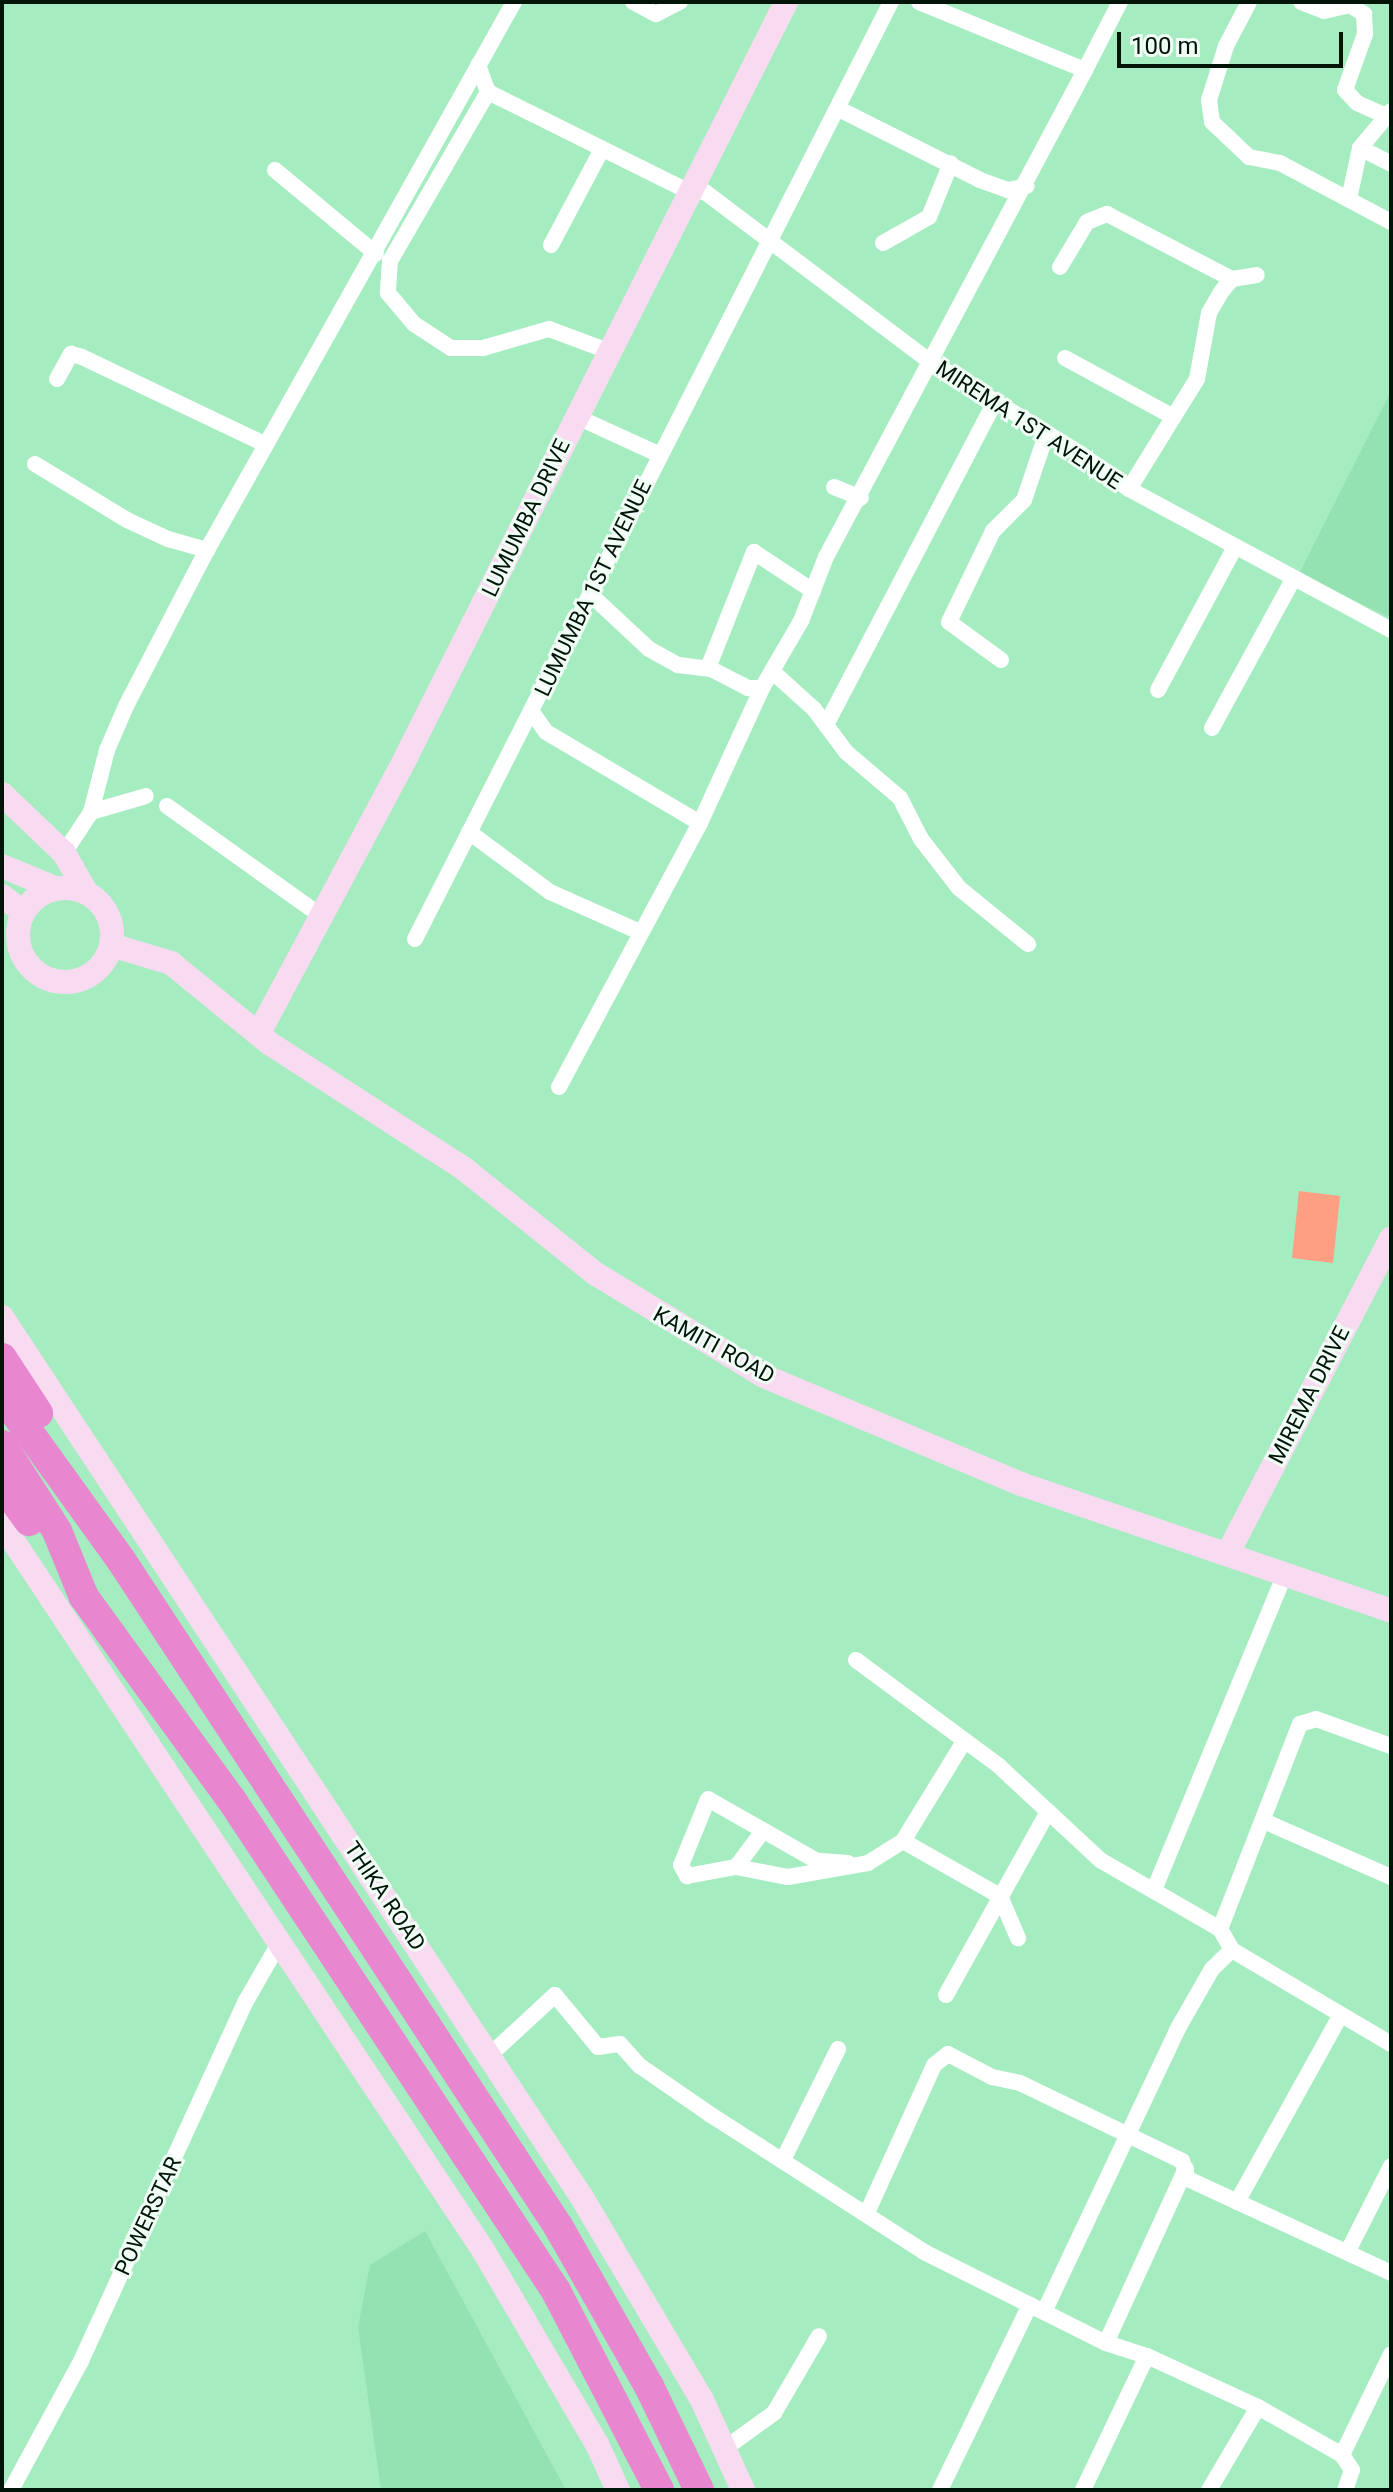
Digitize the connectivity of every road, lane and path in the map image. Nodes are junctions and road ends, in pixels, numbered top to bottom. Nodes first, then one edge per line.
1 (514, 2) edge
2 (633, 2) edge
3 (680, 2) edge
4 (786, 2) edge
5 (891, 2) edge
6 (919, 2) edge
7 (1120, 2) edge
8 (1249, 2) edge
9 (1301, 2) edge
10 (478, 65) junction
11 (1085, 70) junction
12 (488, 92) junction
13 (839, 109) junction
14 (1389, 114) edge
15 (1360, 148) junction
16 (602, 149) junction
17 (951, 163) junction
18 (1391, 164) edge
19 (275, 170) dead end
20 (1027, 186) junction
21 (687, 191) junction
22 (1349, 199) junction
23 (1391, 222) edge
24 (772, 238) junction
25 (883, 243) dead end
26 (551, 245) dead end
27 (376, 254) junction
28 (1060, 267) dead end
29 (1257, 275) dead end
30 (1232, 279) junction
31 (608, 351) junction
32 (1065, 358) dead end
33 (931, 362) junction
34 (57, 379) dead end
35 (994, 403) junction
36 (575, 416) junction
37 (1172, 416) junction
38 (1046, 435) junction
39 (264, 444) junction
40 (658, 454) junction
41 (35, 464) dead end
42 (834, 487) dead end
43 (1129, 489) junction
44 (861, 498) junction
45 (1235, 547) junction
46 (207, 550) junction
47 (1292, 581) junction
48 (813, 591) junction
49 (590, 594) junction
50 (1391, 630) edge
51 (1001, 660) dead end
52 (708, 668) junction
53 (773, 672) junction
54 (762, 688) junction
55 (1158, 690) dead end
56 (532, 712) junction
57 (826, 725) junction
58 (1212, 728) dead end
59 (2, 794) edge
60 (146, 796) dead end
61 (167, 806) dead end
62 (91, 812) junction
63 (700, 823) junction
64 (469, 832) junction
65 (64, 853) junction
66 (2, 866) edge
67 (55, 888) junction
68 (86, 892) junction
69 (2, 896) edge
70 (23, 912) junction
71 (321, 916) junction
72 (640, 932) junction
73 (415, 939) dead end
74 (1028, 944) dead end
75 (111, 945) junction
76 (260, 1031) junction
77 (559, 1087) dead end
78 (1391, 1239) edge
79 (2, 1317) edge
80 (2, 1358) edge
81 (2, 1395) edge
82 (12, 1435) edge
83 (2, 1484) edge
84 (2, 1524) edge
85 (1229, 1551) junction
86 (121, 1560) junction
87 (1286, 1572) junction
88 (84, 1597) junction
89 (1391, 1611) edge
90 (856, 1660) dead end
91 (963, 1743) junction
92 (1391, 1746) edge
93 (1048, 1812) junction
94 (1264, 1821) junction
95 (763, 1831) junction
96 (903, 1841) junction
97 (848, 1863) junction
98 (736, 1867) junction
99 (1391, 1877) edge
100 (1154, 1890) junction
101 (1000, 1896) junction
102 (1220, 1929) junction
103 (1018, 1938) dead end
104 (281, 1940) junction
105 (1232, 1950) junction
106 (946, 1995) dead end
107 (1340, 2016) junction
108 (1391, 2044) edge
109 (838, 2049) dead end
110 (491, 2054) junction
111 (1126, 2136) junction
112 (783, 2160) junction
113 (1391, 2166) edge
114 (1186, 2168) junction
115 (1237, 2202) junction
116 (867, 2213) junction
117 (1349, 2249) junction
118 (1391, 2273) edge
119 (1037, 2308) junction
120 (819, 2336) dead end
121 (1106, 2343) junction
122 (1391, 2354) edge
123 (1147, 2356) junction
124 (1258, 2407) junction
125 (724, 2449) junction
126 (1342, 2455) junction
127 (11, 2490) edge
128 (618, 2490) edge
129 (659, 2490) edge
130 (699, 2490) edge
131 (743, 2490) edge
132 (940, 2490) edge
133 (1083, 2490) edge
134 (1209, 2490) edge
135 (1345, 2490) edge

1 - 10 street
2 - 3 street
4 - 21 main road, LUMUMBA DRIVE
5 - 13 street, LUMUMBA 1ST AVENUE
6 - 11 street
7 - 11 street
8 - 22 street
9 - 14 street
10 - 12 street
10 - 27 street
11 - 20 street
12 - 16 street, MIREMA 1ST AVENUE
12 - 31 street
13 - 17 street
13 - 24 street, LUMUMBA 1ST AVENUE
14 - 15 street
15 - 18 street
15 - 22 street
16 - 21 street, MIREMA 1ST AVENUE
16 - 26 street
17 - 20 street
17 - 25 street
19 - 27 street
20 - 33 street
21 - 24 street, MIREMA 1ST AVENUE
21 - 31 main road, LUMUMBA DRIVE
22 - 23 street
24 - 33 street, MIREMA 1ST AVENUE
24 - 40 street, LUMUMBA 1ST AVENUE
27 - 39 street
28 - 30 street
29 - 30 street
30 - 37 street
31 - 36 main road, LUMUMBA DRIVE
32 - 37 street
33 - 35 street, MIREMA 1ST AVENUE
33 - 44 street
34 - 39 street
35 - 38 street, MIREMA 1ST AVENUE
35 - 57 street
36 - 40 street
36 - 71 main road, LUMUMBA DRIVE
37 - 43 street
38 - 43 street, MIREMA 1ST AVENUE
38 - 51 street
39 - 46 street
40 - 49 street, LUMUMBA 1ST AVENUE
41 - 46 street
42 - 44 street
43 - 45 street, MIREMA 1ST AVENUE
44 - 48 street
45 - 47 street, MIREMA 1ST AVENUE
45 - 55 street
46 - 62 street
47 - 50 street, MIREMA 1ST AVENUE
47 - 58 street
48 - 52 street
48 - 53 street
49 - 52 street
49 - 56 street, LUMUMBA 1ST AVENUE
52 - 54 street
53 - 54 street
53 - 57 street
54 - 63 street
56 - 63 street
56 - 64 street, LUMUMBA 1ST AVENUE
57 - 74 street
59 - 65 main road
60 - 62 street
61 - 71 street
62 - 65 street
63 - 72 street
64 - 72 street
64 - 73 street, LUMUMBA 1ST AVENUE
65 - 68 main road
66 - 67 main road
67 - 68 main road
67 - 70 main road
68 - 75 main road
69 - 70 main road
70 - 75 main road
71 - 76 main road, LUMUMBA DRIVE
72 - 77 street
75 - 76 main road, KAMITI ROAD
76 - 85 main road, KAMITI ROAD
78 - 85 main road, MIREMA DRIVE
79 - 110 main road, THIKA ROAD
80 - 86 highway
81 - 82 highway, THIKA ROAD
82 - 86 highway, THIKA ROAD
82 - 88 highway, THIKA ROAD
83 - 88 highway
84 - 104 main road
85 - 87 main road, KAMITI ROAD
86 - 130 highway, THIKA ROAD
87 - 89 main road, KAMITI ROAD
87 - 100 street
88 - 129 highway, THIKA ROAD
90 - 91 street
91 - 93 street
91 - 96 street
92 - 94 street
93 - 100 street
93 - 101 street
94 - 99 street
94 - 102 street
95 - 97 street
95 - 98 street
95 - 98 street
96 - 97 street
96 - 101 street
97 - 98 street
100 - 102 street
101 - 103 street
101 - 106 street
102 - 105 street
104 - 127 street, POWERSTAR
104 - 128 main road
105 - 107 street
105 - 111 street
107 - 108 street
107 - 115 street
109 - 112 street
110 - 112 street
110 - 125 main road, THIKA ROAD
111 - 114 street
111 - 116 street
111 - 119 street
112 - 116 street
113 - 117 street
114 - 115 street
114 - 121 street
115 - 117 street
116 - 119 street
117 - 118 street
119 - 121 street
119 - 132 street
120 - 125 street
121 - 123 street
122 - 126 street
123 - 124 street
123 - 133 street
124 - 126 street
124 - 134 street
125 - 131 main road, THIKA ROAD
126 - 135 street

